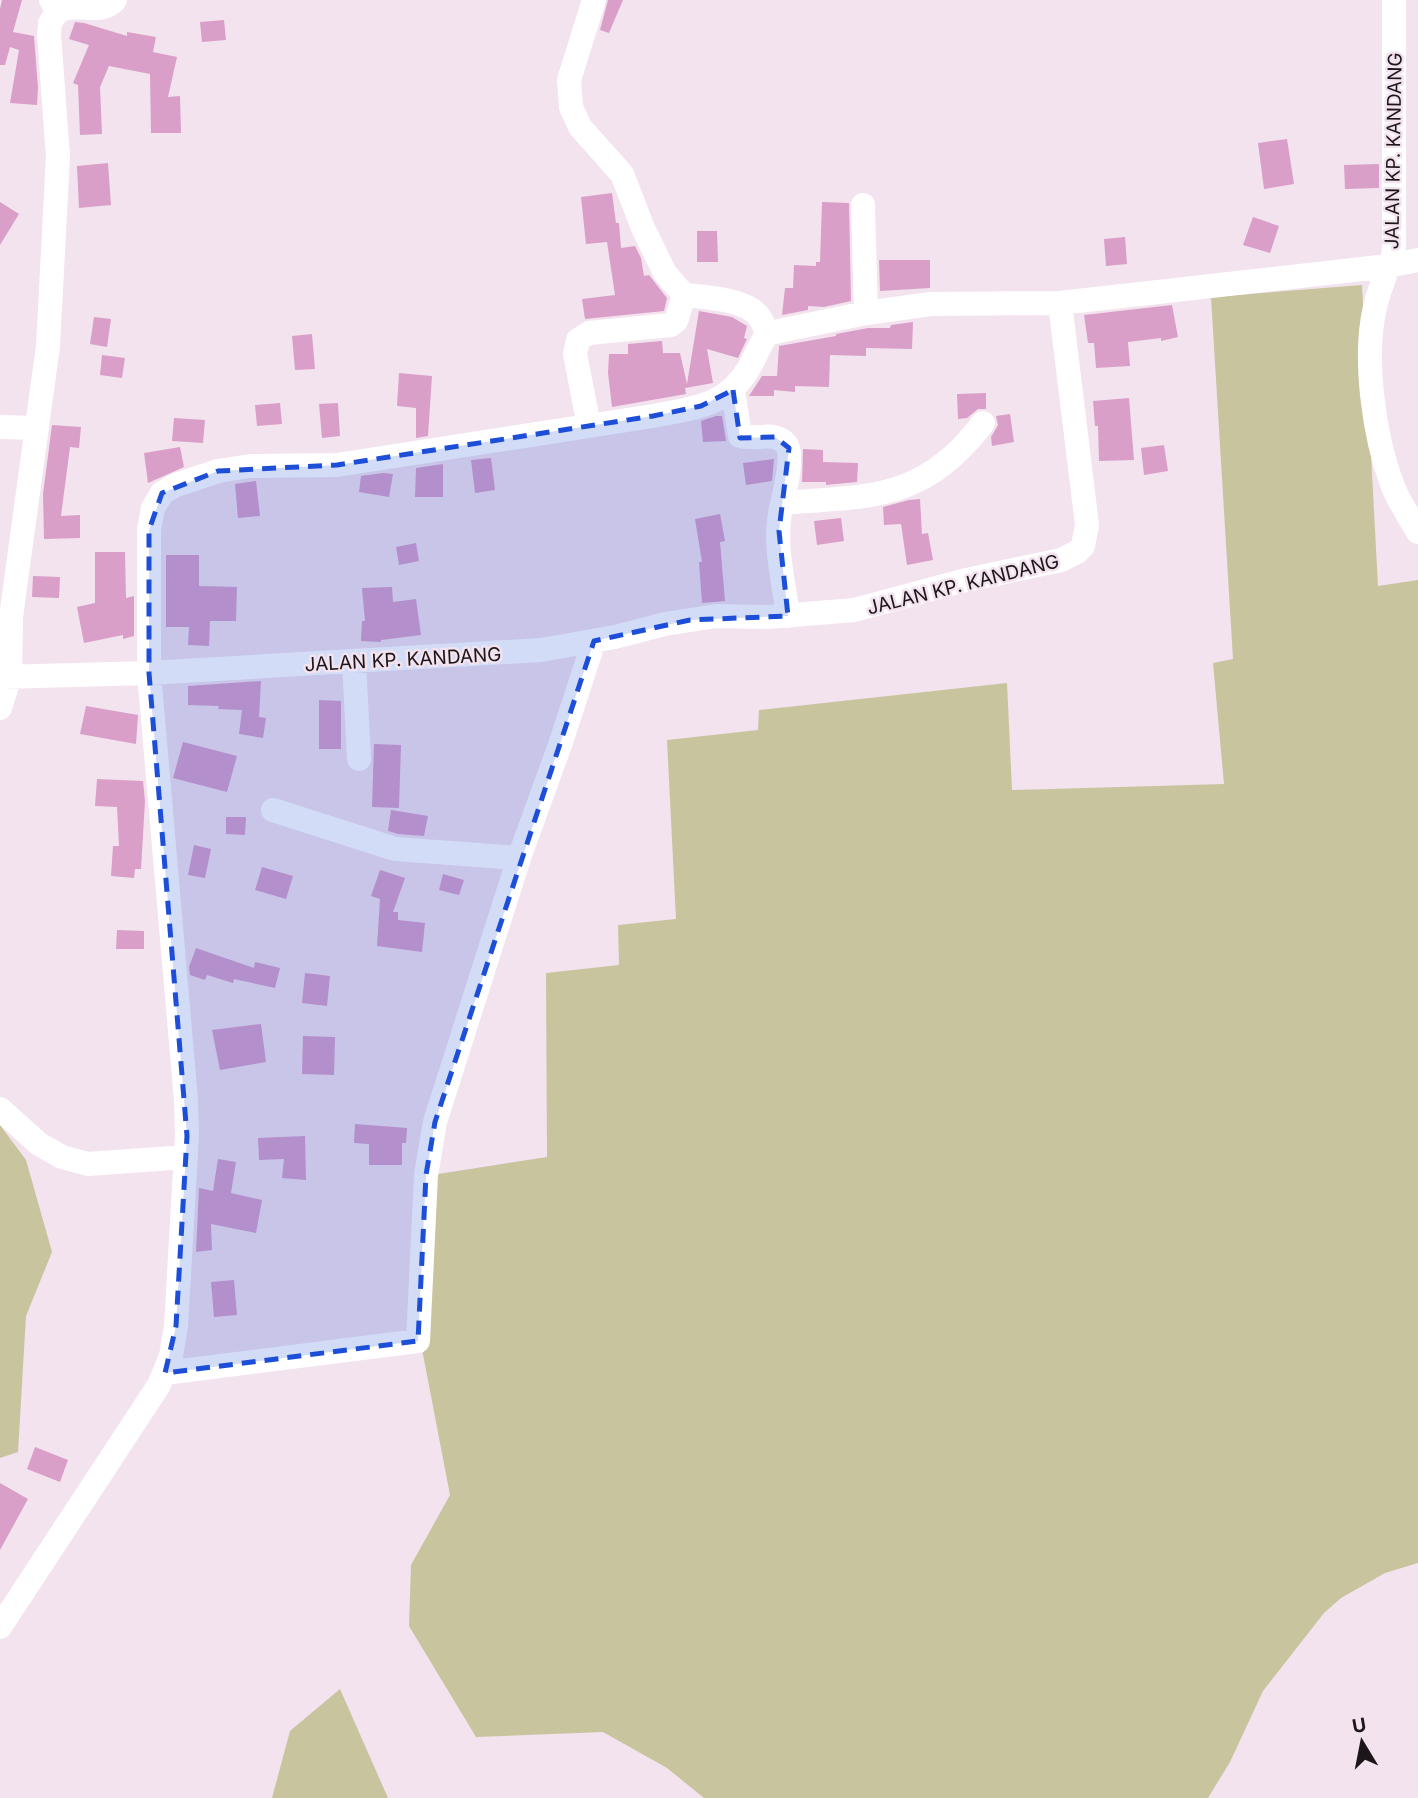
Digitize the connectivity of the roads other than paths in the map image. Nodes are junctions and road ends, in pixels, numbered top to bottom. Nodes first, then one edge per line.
1 (115, 0) edge
2 (594, 0) edge
3 (1394, 0) edge
4 (54, 6) edge
5 (863, 205) dead end
6 (1418, 260) edge
7 (1388, 266) junction
8 (684, 295) junction
9 (1060, 303) junction
10 (866, 313) junction
11 (767, 334) junction
12 (733, 390) junction
13 (983, 423) dead end
14 (589, 426) junction
15 (0, 427) edge
16 (36, 428) junction
17 (782, 503) junction
18 (1418, 532) edge
19 (788, 616) junction
20 (594, 641) junction
21 (354, 661) junction
22 (149, 673) junction
23 (5, 677) edge
24 (0, 708) edge
25 (359, 759) dead end
26 (273, 810) dead end
27 (519, 858) junction
28 (0, 1109) edge
29 (186, 1157) junction
30 (165, 1373) junction
31 (0, 1627) edge

1 - 4 street
2 - 8 street
3 - 7 street, JALAN KP. KANDANG
4 - 16 street
5 - 10 street
6 - 7 street
7 - 9 street, JALAN KP. KANDANG
7 - 18 street
8 - 11 street
8 - 14 street
9 - 10 street
9 - 19 street, JALAN KP. KANDANG
10 - 11 street
11 - 12 street
12 - 14 street
12 - 17 street
13 - 17 street
14 - 22 street
15 - 16 street
16 - 23 street
17 - 19 street
19 - 20 street, JALAN KP. KANDANG
20 - 21 street, JALAN KP. KANDANG
20 - 27 street
21 - 22 street, JALAN KP. KANDANG
21 - 25 street
22 - 23 street, JALAN KP. KANDANG
22 - 29 street
23 - 24 street
26 - 27 street
27 - 30 street
28 - 29 street
29 - 30 street
30 - 31 street

